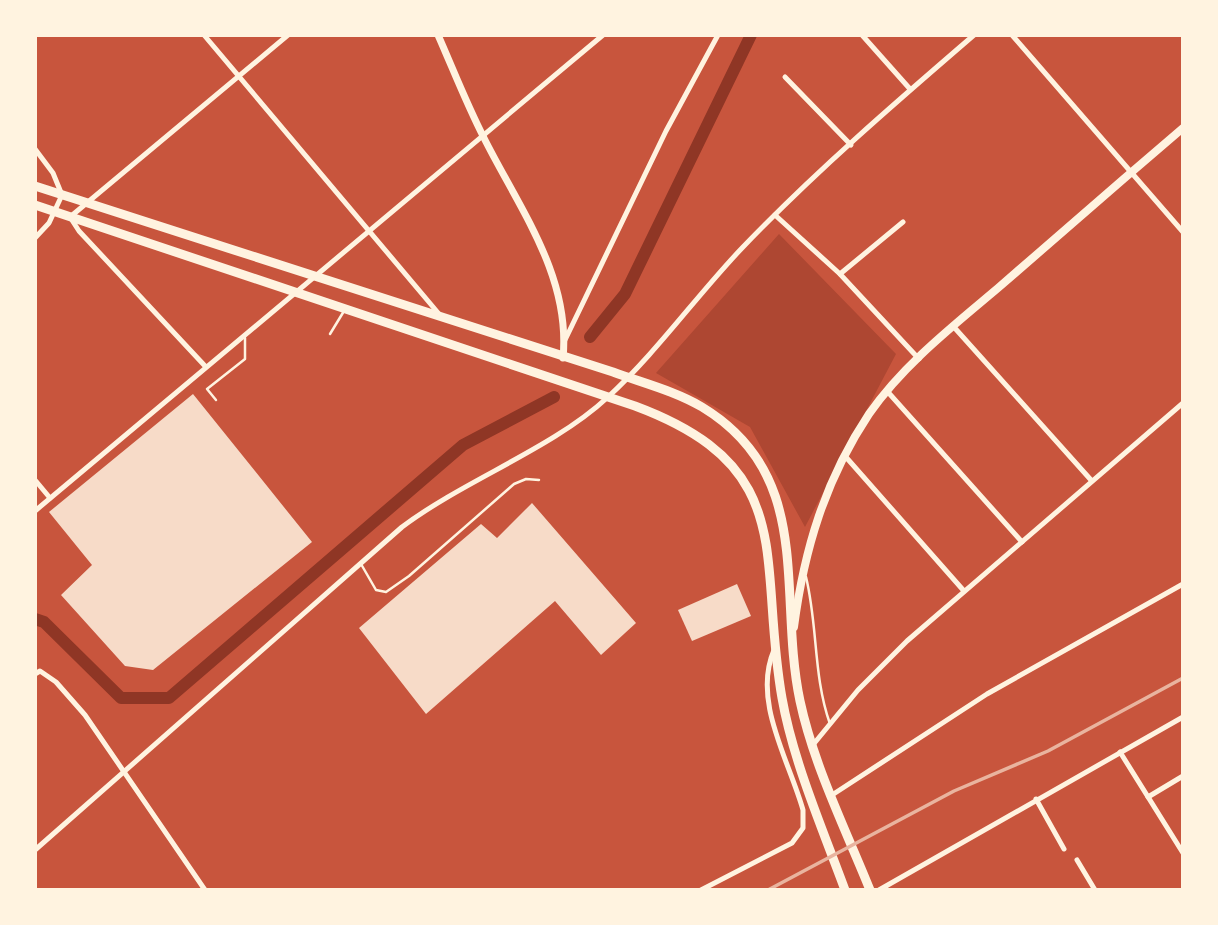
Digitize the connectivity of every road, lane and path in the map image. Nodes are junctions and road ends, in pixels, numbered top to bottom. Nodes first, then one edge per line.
1 (204, 35) edge
2 (288, 35) edge
3 (438, 35) edge
4 (603, 35) edge
5 (718, 35) edge
6 (862, 35) edge
7 (974, 35) edge
8 (1012, 35) edge
9 (239, 75) junction
10 (785, 76) dead end
11 (910, 89) junction
12 (1183, 128) edge
13 (483, 136) junction
14 (851, 145) junction
15 (35, 149) edge
16 (1131, 173) junction
17 (35, 186) edge
18 (62, 195) junction
19 (86, 202) junction
20 (35, 205) edge
21 (55, 212) junction
22 (775, 215) junction
23 (70, 216) junction
24 (903, 222) dead end
25 (368, 230) junction
26 (1183, 232) edge
27 (35, 238) edge
28 (839, 274) junction
29 (312, 276) junction
30 (294, 290) junction
31 (345, 308) junction
32 (443, 319) junction
33 (953, 326) junction
34 (245, 333) junction
35 (330, 334) dead end
36 (565, 340) junction
37 (567, 359) junction
38 (919, 359) junction
39 (205, 366) junction
40 (626, 377) junction
41 (887, 391) junction
42 (605, 395) junction
43 (216, 400) dead end
44 (1183, 403) edge
45 (845, 456) junction
46 (35, 480) edge
47 (539, 480) dead end
48 (1091, 480) junction
49 (50, 498) junction
50 (35, 511) edge
51 (1022, 542) junction
52 (361, 564) junction
53 (803, 566) junction
54 (1183, 584) edge
55 (964, 592) junction
56 (775, 647) junction
57 (792, 648) junction
58 (37, 672) edge
59 (1183, 717) edge
60 (830, 724) junction
61 (812, 746) junction
62 (1120, 752) junction
63 (126, 774) junction
64 (1183, 776) edge
65 (832, 795) junction
66 (1148, 797) junction
67 (1036, 799) junction
68 (1064, 849) dead end
69 (35, 850) edge
70 (1183, 853) edge
71 (1077, 860) dead end
72 (844, 889) edge
73 (205, 890) edge
74 (701, 890) edge
75 (870, 890) edge
76 (879, 890) edge
77 (1095, 890) edge

1 - 9 street
2 - 9 street
3 - 13 street
4 - 13 street
5 - 36 street
6 - 11 street
7 - 11 street
8 - 16 street
9 - 19 street
9 - 25 street
10 - 14 street
11 - 14 street
12 - 16 main road
13 - 25 street
13 - 36 street
14 - 22 street
15 - 18 street
16 - 26 street
16 - 33 main road
17 - 18 main road
18 - 19 main road
18 - 21 street
19 - 23 street
19 - 29 main road
20 - 21 main road
21 - 23 main road
21 - 27 street
22 - 28 street
22 - 40 street
23 - 30 main road
23 - 39 street
24 - 28 street
25 - 29 street
25 - 32 street
28 - 38 street
29 - 30 street
29 - 32 main road
30 - 31 main road
30 - 34 street
31 - 35 lane
31 - 42 main road
32 - 37 main road
33 - 38 main road
33 - 48 street
34 - 39 street
34 - 43 lane
36 - 37 street
37 - 40 main road
38 - 41 main road
39 - 49 street
40 - 42 street
40 - 57 main road
41 - 45 main road
41 - 51 street
42 - 52 street
42 - 56 main road
44 - 48 street
45 - 53 main road
45 - 55 street
46 - 49 street
47 - 52 lane
48 - 51 street
49 - 50 street
51 - 55 street
52 - 63 street
53 - 57 main road
53 - 60 lane
54 - 65 street
55 - 60 street
56 - 72 main road
56 - 74 street
57 - 61 main road
58 - 63 street
59 - 62 street
60 - 61 street
61 - 65 main road
62 - 66 street
62 - 67 street
63 - 69 street
63 - 73 street
64 - 66 street
65 - 75 main road
66 - 70 street
67 - 68 street
67 - 76 street
71 - 77 street

